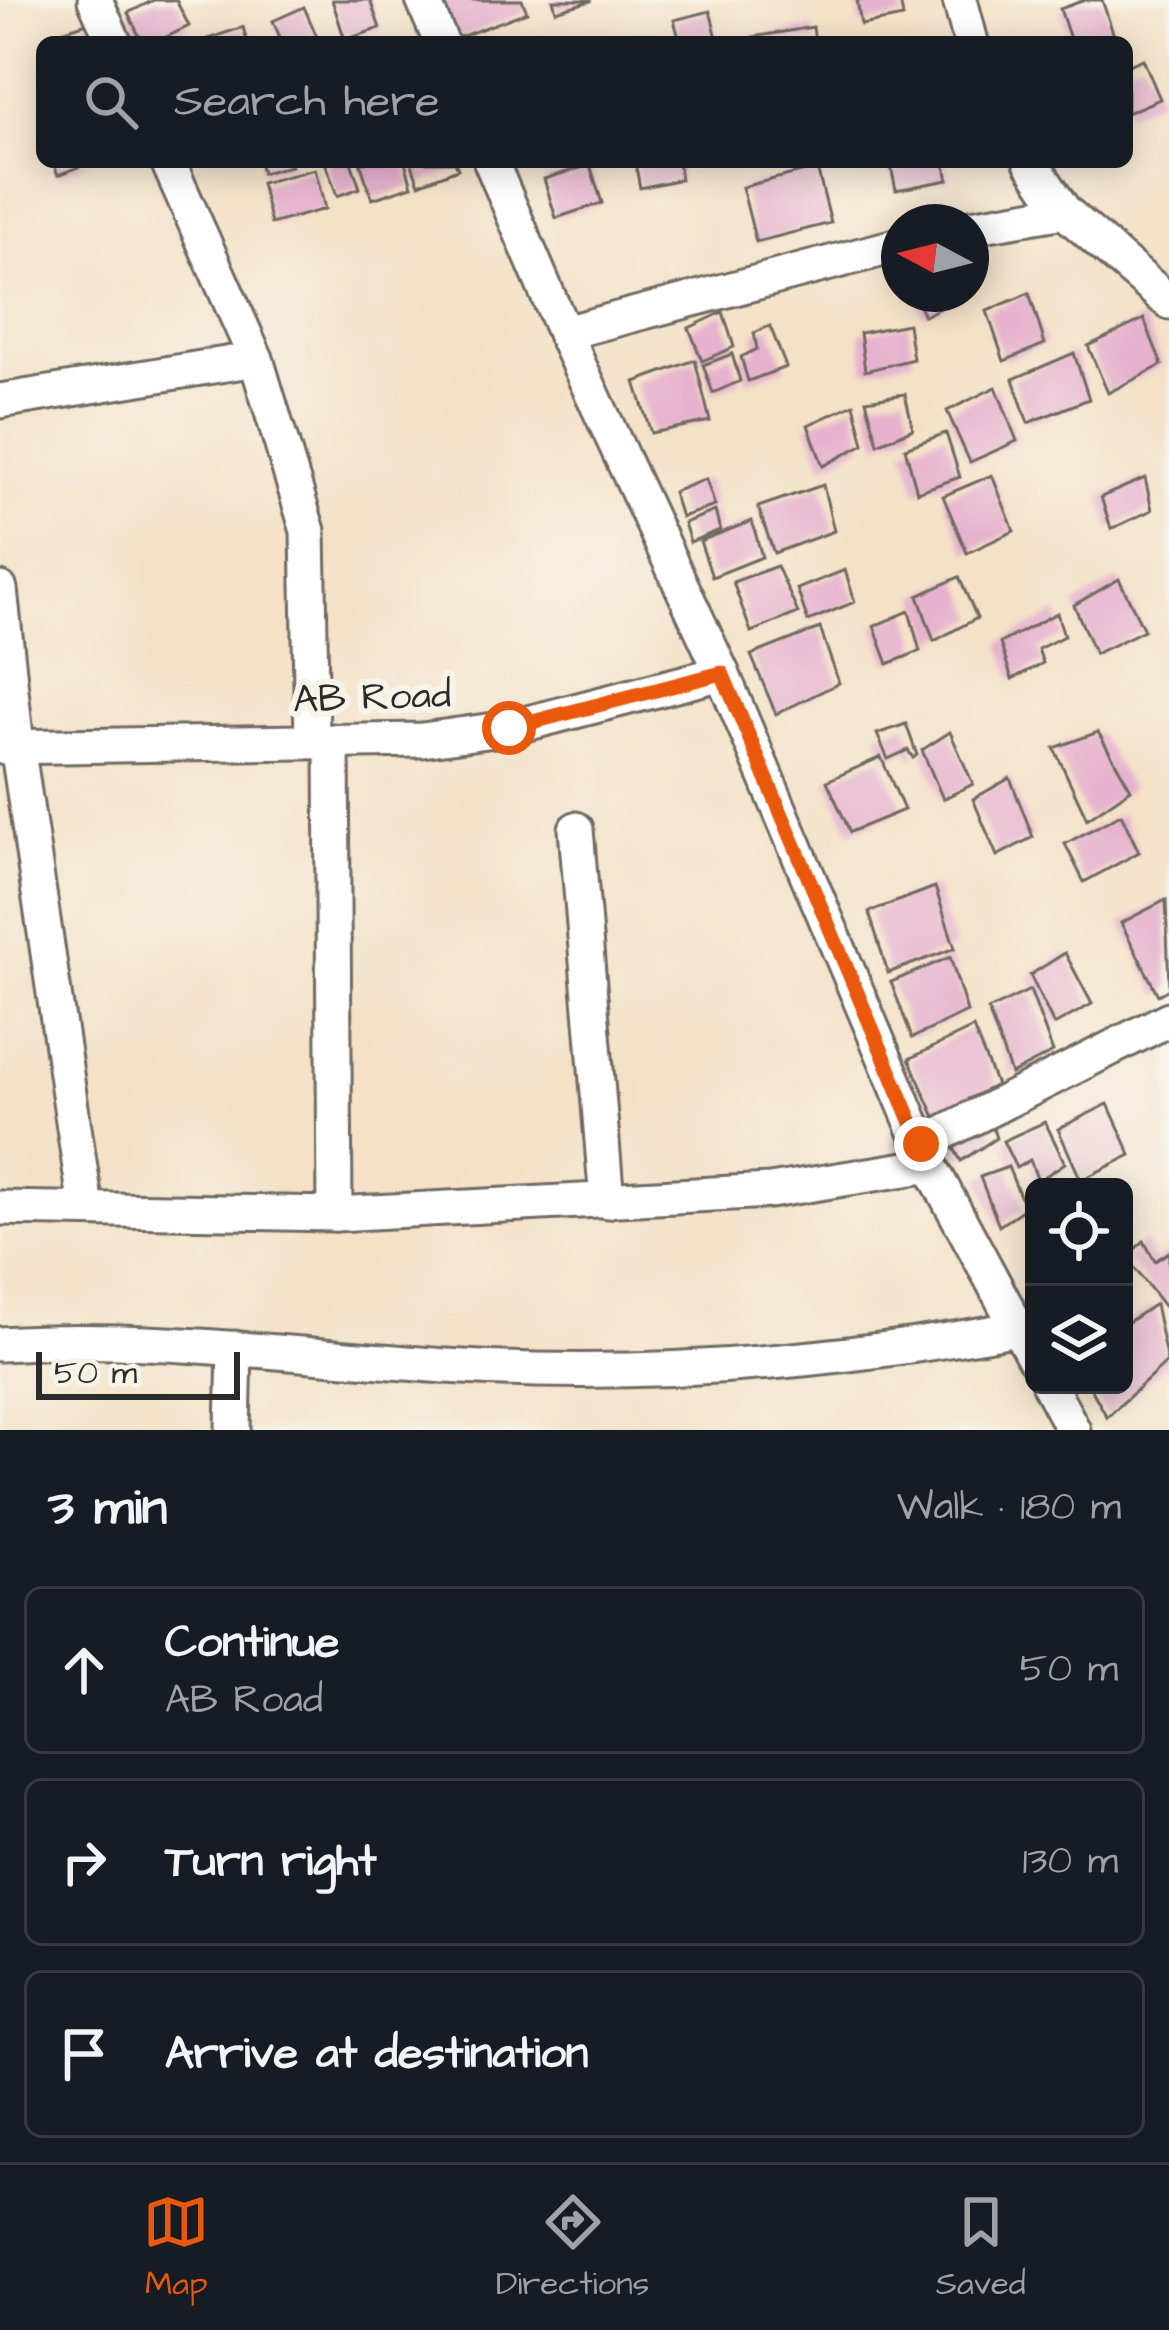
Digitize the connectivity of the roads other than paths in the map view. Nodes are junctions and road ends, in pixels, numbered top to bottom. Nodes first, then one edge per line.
1 (95, 0) edge
2 (423, 0) edge
3 (960, 0) edge
4 (111, 36) edge
5 (438, 36) edge
6 (969, 36) edge
7 (171, 168) edge
8 (494, 168) edge
9 (1034, 168) edge
10 (1064, 211) junction
11 (989, 224) edge
12 (881, 250) edge
13 (1169, 302) edge
14 (564, 333) junction
15 (256, 359) junction
16 (0, 401) edge
17 (0, 589) edge
18 (722, 673) junction
19 (322, 741) junction
20 (9, 746) edge
21 (576, 830) dead end
22 (1169, 1019) edge
23 (926, 1155) junction
24 (607, 1201) junction
25 (0, 1208) edge
26 (86, 1208) junction
27 (335, 1214) junction
28 (1018, 1328) junction
29 (1025, 1341) edge
30 (0, 1344) edge
31 (235, 1348) junction
32 (1054, 1394) edge
33 (233, 1430) edge
34 (1073, 1430) edge

1 - 4 street
2 - 5 street
3 - 6 street
7 - 15 street
8 - 14 street
9 - 10 street
10 - 11 street
10 - 13 street
12 - 14 street
14 - 18 street
15 - 16 street
15 - 19 street
17 - 20 street
18 - 19 street, AB Road
18 - 23 street
19 - 20 street, AB Road
19 - 27 street
20 - 26 street
21 - 24 street
22 - 23 street
23 - 24 street
23 - 28 street
24 - 27 street
25 - 26 street
26 - 27 street
28 - 29 street
28 - 31 street
30 - 31 street
31 - 33 street
32 - 34 street

